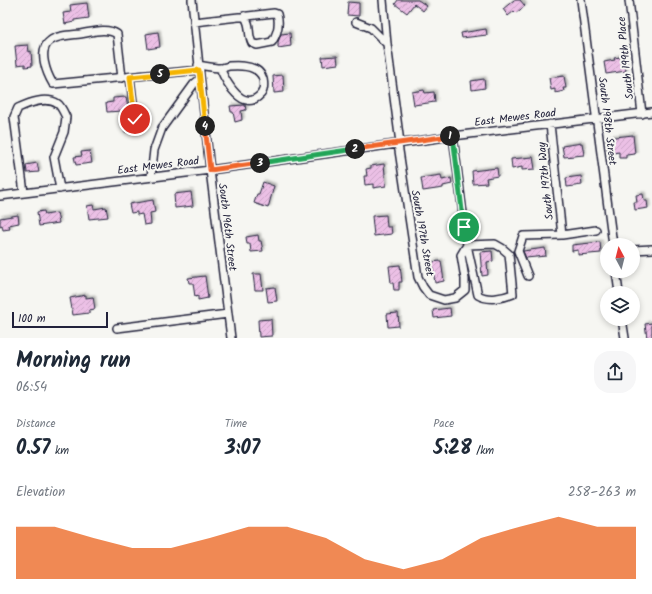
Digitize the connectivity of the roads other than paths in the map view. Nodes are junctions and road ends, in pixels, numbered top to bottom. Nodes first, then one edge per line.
1 (192, 0) edge
2 (383, 0) edge
3 (581, 0) edge
4 (629, 0) edge
5 (244, 16) junction
6 (194, 22) junction
7 (356, 22) dead end
8 (387, 44) junction
9 (198, 67) junction
10 (220, 68) junction
11 (130, 77) junction
12 (122, 78) junction
13 (200, 79) junction
14 (652, 112) edge
15 (642, 114) junction
16 (596, 118) junction
17 (135, 119) dead end
18 (550, 124) junction
19 (453, 136) junction
20 (399, 143) junction
21 (210, 170) junction
22 (151, 177) junction
23 (60, 189) junction
24 (24, 193) junction
25 (0, 196) edge
26 (596, 230) dead end
27 (562, 234) junction
28 (612, 238) edge
29 (467, 245) junction
30 (652, 249) edge
31 (640, 250) edge
32 (528, 276) dead end
33 (228, 314) junction
34 (623, 326) edge
35 (116, 328) dead end
36 (231, 338) edge
37 (625, 338) edge

1 - 6 street, South 196th Street
2 - 8 street, South 197th Street
3 - 16 street, South 198th Street
4 - 15 street, South 199th Place
5 - 5 street
5 - 6 street
6 - 9 street, South 196th Street
7 - 8 street
8 - 20 street, South 197th Street
9 - 10 street
9 - 11 street
9 - 13 street, South 196th Street
10 - 10 street
11 - 12 street
11 - 17 street
12 - 12 street
13 - 21 street, South 196th Street
13 - 22 street
14 - 15 street, East Mewes Road
15 - 16 street, East Mewes Road
16 - 18 street, East Mewes Road
16 - 28 street, South 198th Street
18 - 19 street, East Mewes Road
18 - 27 street, South 197th Way
19 - 20 street, East Mewes Road
19 - 29 street, South 197th Street
20 - 21 street, East Mewes Road
20 - 29 street, South 197th Street
21 - 22 street, East Mewes Road
21 - 33 street, South 196th Street
22 - 23 street, East Mewes Road
23 - 24 street, East Mewes Road
23 - 24 street
24 - 25 street, East Mewes Road
26 - 27 street
27 - 32 street
29 - 29 street
30 - 31 street
33 - 35 street
33 - 36 street, South 196th Street
34 - 37 street

